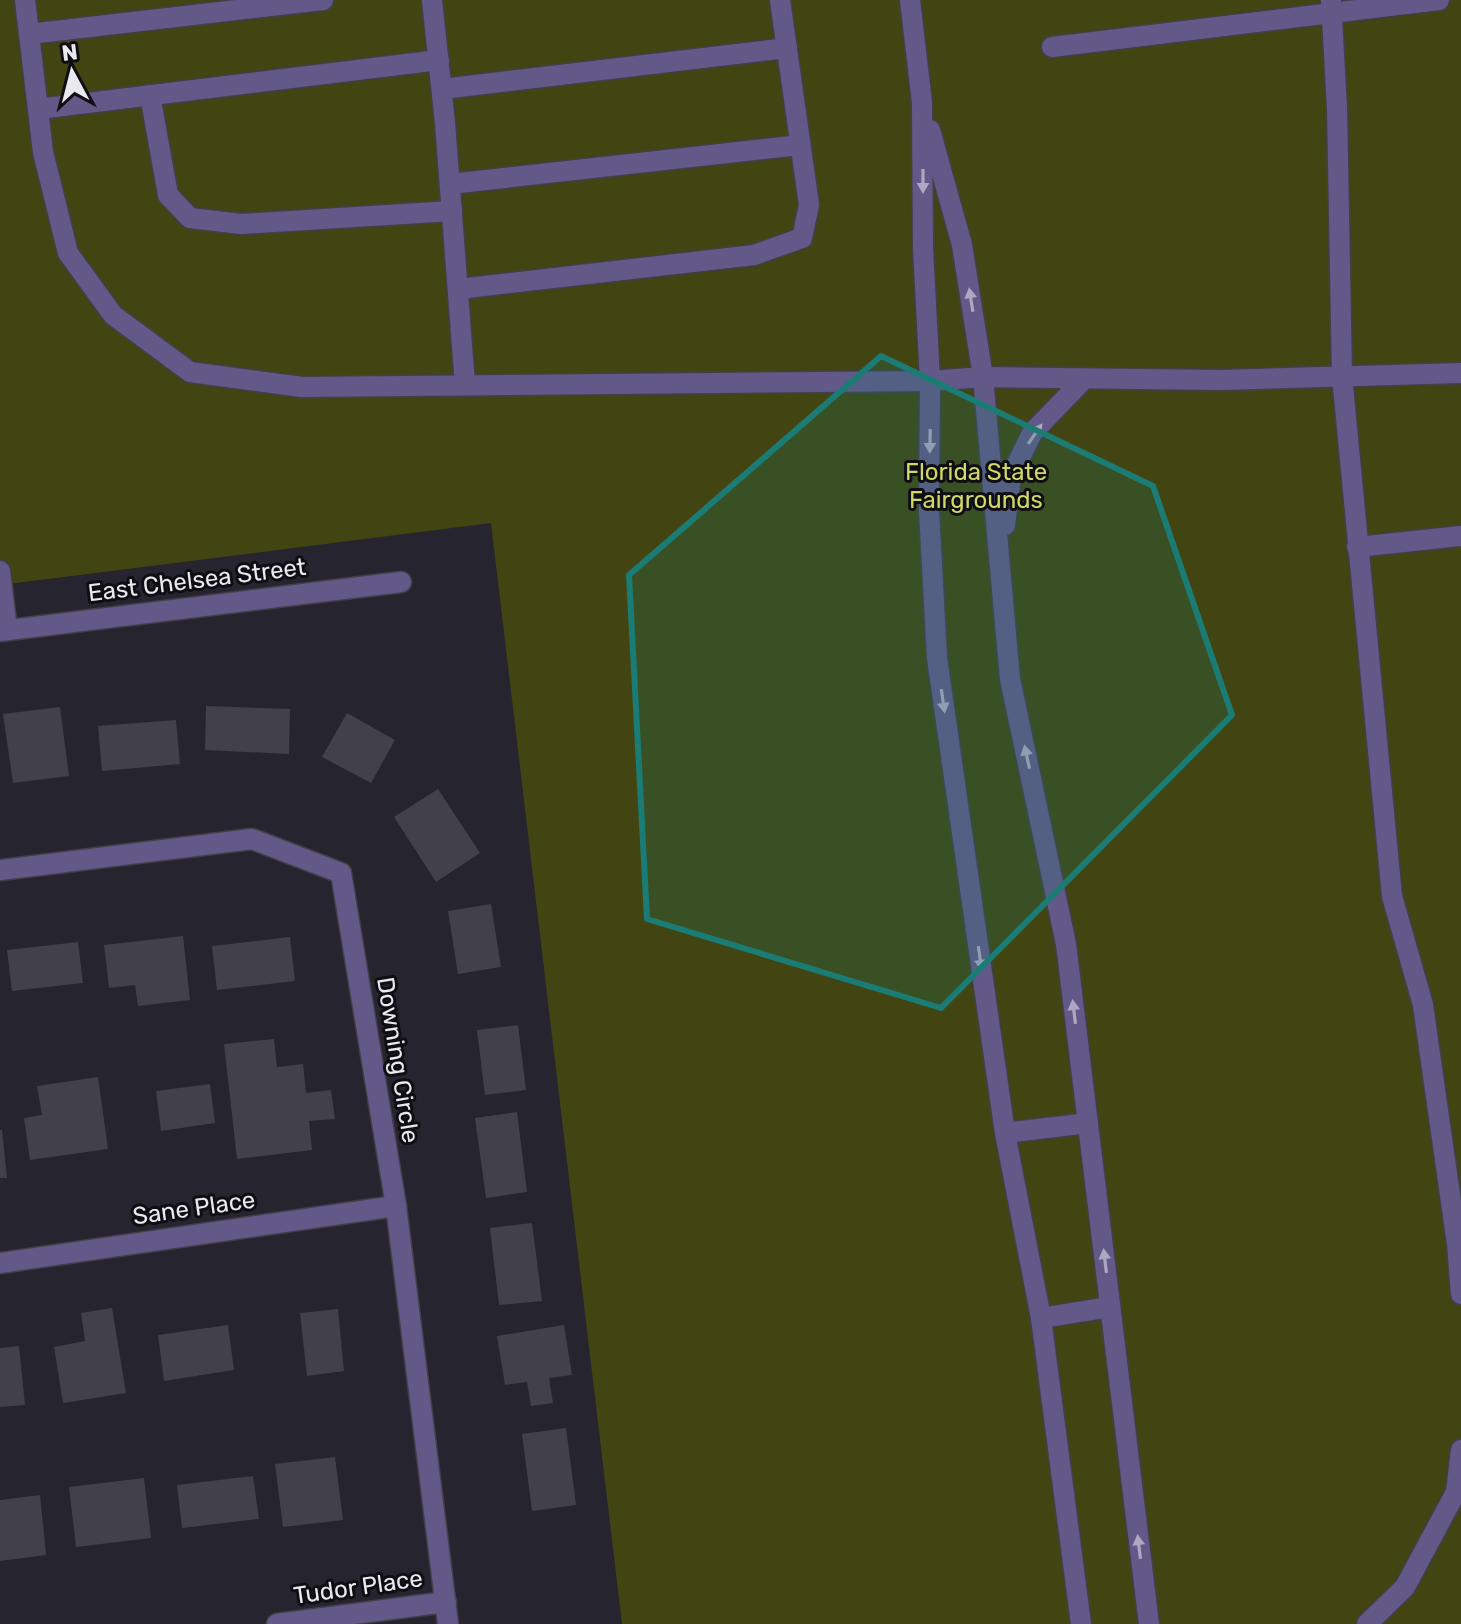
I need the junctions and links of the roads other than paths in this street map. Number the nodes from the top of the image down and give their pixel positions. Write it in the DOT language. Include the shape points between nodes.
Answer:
graph roads {
  1 [pos="25,0"];
  2 [pos="323,0"];
  3 [pos="432,0"];
  4 [pos="780,0"];
  5 [pos="910,0"];
  6 [pos="1439,0"];
  7 [pos="1332,7"];
  8 [pos="29,34"];
  9 [pos="1052,47"];
  10 [pos="787,48"];
  11 [pos="439,60"];
  12 [pos="442,89"];
  13 [pos="150,95"];
  14 [pos="922,103"];
  15 [pos="38,109"];
  16 [pos="800,145"];
  17 [pos="450,184"];
  18 [pos="452,211"];
  19 [pos="458,289"];
  20 [pos="1461,373"];
  21 [pos="1342,376"];
  22 [pos="983,377"];
  23 [pos="1084,379"];
  24 [pos="930,381"];
  25 [pos="465,385"];
  26 [pos="1461,536"];
  27 [pos="1357,547"];
  28 [pos="1000,561"];
  29 [pos="0,571"];
  30 [pos="401,582"];
  31 [pos="4,630"];
  32 [pos="0,870"];
  33 [pos="1088,1123"];
  34 [pos="1005,1133"];
  35 [pos="396,1206"];
  36 [pos="0,1263"];
  37 [pos="1461,1294"];
  38 [pos="1110,1307"];
  39 [pos="1041,1318"];
  40 [pos="1461,1450"];
  41 [pos="446,1602"];
  42 [pos="277,1624"];
  43 [pos="448,1624"];
  44 [pos="1081,1624"];
  45 [pos="1149,1624"];
  46 [pos="1367,1624"];
  1 -- 8 [label="street"];
  2 -- 8 [label="street"];
  3 -- 11 [label="street"];
  4 -- 10 [label="street"];
  5 -- 14 [label="street"];
  6 -- 7 [label="street"];
  7 -- 9 [label="street"];
  7 -- 21 [label="street"];
  8 -- 15 [label="street"];
  10 -- 12 [label="street"];
  10 -- 16 [label="street"];
  11 -- 12 [label="street"];
  11 -- 13 [label="street"];
  12 -- 17 [label="street"];
  13 -- 15 [label="street"];
  13 -- 18 [label="street" via="168,195 190,218 241,224"];
  22 -- 14 [label="street, one-way" via="962,245"];
  14 -- 24 [label="street, one-way"];
  15 -- 25 [label="street" via="68,253 113,315 190,372 302,387"];
  16 -- 17 [label="street"];
  16 -- 19 [label="street" via="809,205 802,238 754,255"];
  17 -- 18 [label="street"];
  18 -- 19 [label="street"];
  19 -- 25 [label="street"];
  20 -- 21 [label="street"];
  21 -- 23 [label="street"];
  21 -- 27 [label="street"];
  22 -- 23 [label="street"];
  22 -- 24 [label="street"];
  22 -- 28 [label="street"];
  28 -- 23 [label="street, one-way" via="1011,476 1032,433"];
  24 -- 25 [label="street"];
  24 -- 34 [label="street, one-way" via="929,511 937,658"];
  26 -- 27 [label="street"];
  27 -- 37 [label="street" via="1392,896 1423,1005"];
  33 -- 28 [label="street, one-way" via="1066,944 1010,679"];
  29 -- 31 [label="street"];
  30 -- 31 [label="street, East Chelsea Street"];
  32 -- 35 [label="street, Downing Circle" via="252,839 341,873"];
  33 -- 34 [label="street"];
  38 -- 33 [label="street, one-way"];
  34 -- 39 [label="street"];
  35 -- 36 [label="street, Sane Place"];
  35 -- 41 [label="street, Downing Circle"];
  38 -- 39 [label="street"];
  45 -- 38 [label="street, one-way"];
  39 -- 44 [label="street"];
  40 -- 46 [label="street" via="1456,1492 1405,1587"];
  41 -- 42 [label="street, Tudor Place"];
  41 -- 43 [label="street, Downing Circle"];
}
